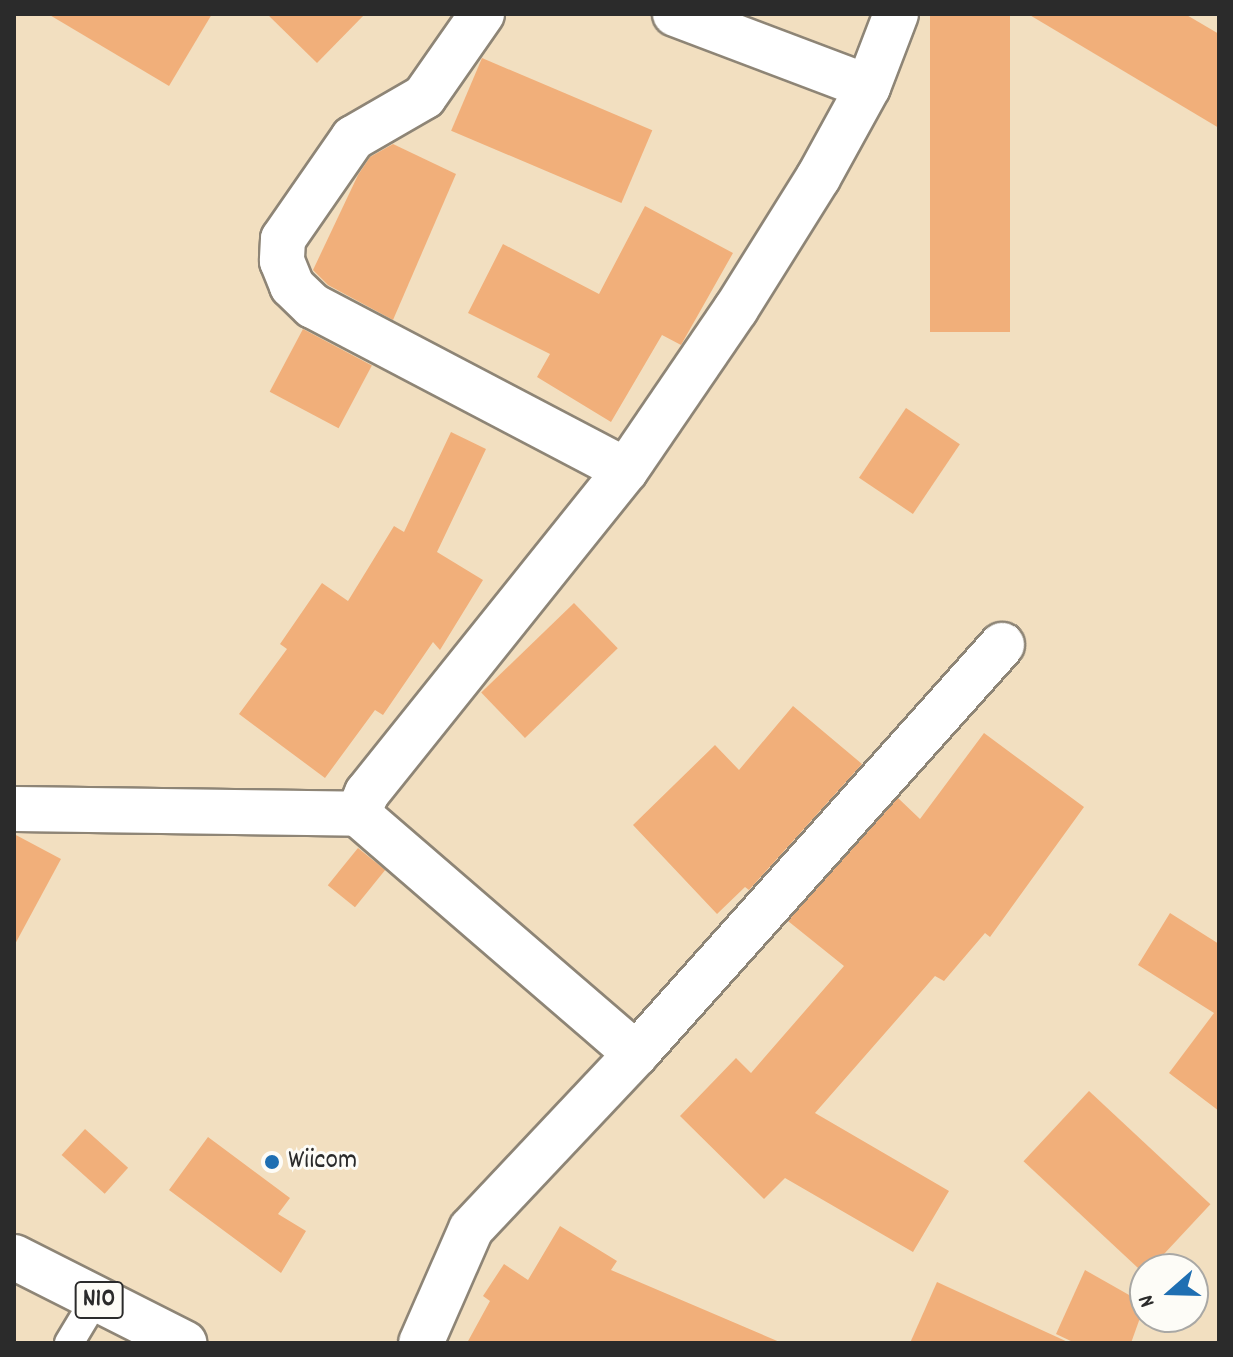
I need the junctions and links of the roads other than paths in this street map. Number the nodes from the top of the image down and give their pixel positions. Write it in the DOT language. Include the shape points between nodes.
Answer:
graph roads {
  1 [pos="482,14"];
  2 [pos="675,14"];
  3 [pos="896,14"];
  4 [pos="868,87"];
  5 [pos="626,470"];
  6 [pos="1002,645"];
  7 [pos="14,809"];
  8 [pos="358,814"];
  9 [pos="636,1054"];
  10 [pos="14,1257"];
  11 [pos="96,1298"];
  12 [pos="69,1343"];
  13 [pos="184,1343"];
  14 [pos="421,1343"];
  1 -- 5 [label="main road" via="424,97 353,138 283,239 282,261 292,286 313,306"];
  2 -- 4 [label="main road"];
  3 -- 4 [label="main road"];
  4 -- 5 [label="main road" via="786,230"];
  5 -- 8 [label="main road" via="375,783"];
  6 -- 9 [label="main road"];
  7 -- 8 [label="main road"];
  8 -- 9 [label="main road"];
  9 -- 14 [label="main road" via="471,1229"];
  10 -- 11 [label="main road, N10"];
  11 -- 12 [label="lane"];
  11 -- 13 [label="main road, N10"];
}
